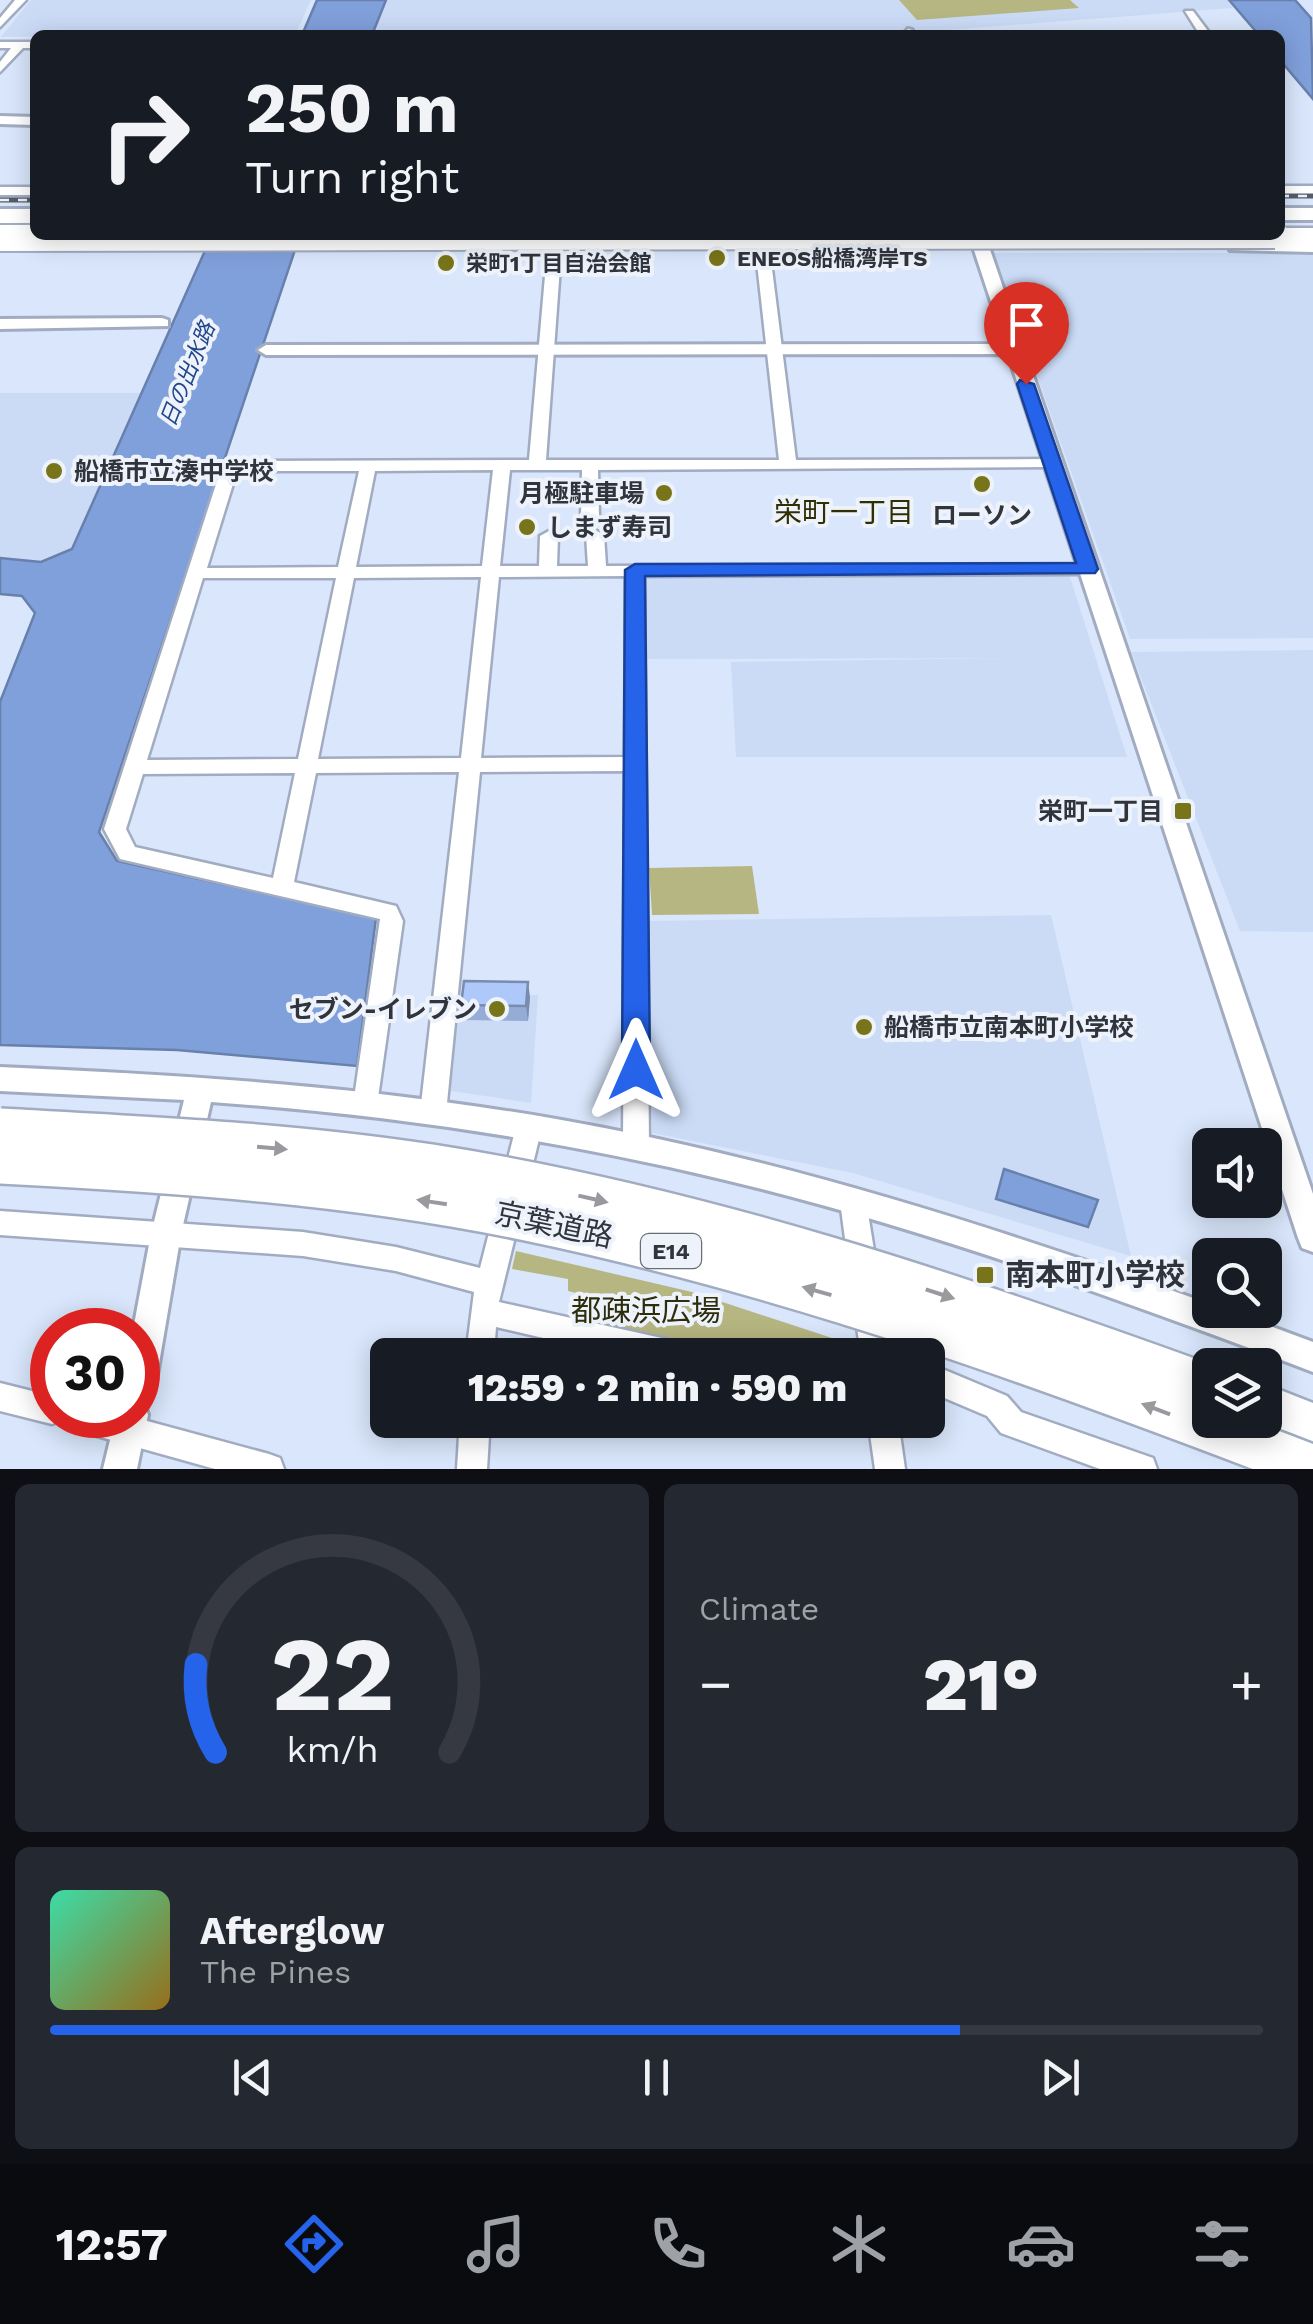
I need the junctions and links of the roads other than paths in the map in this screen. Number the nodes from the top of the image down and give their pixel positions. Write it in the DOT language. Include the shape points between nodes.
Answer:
graph roads {
  1 [pos="21,0"];
  2 [pos="1188,14"];
  3 [pos="0,24"];
  4 [pos="1202,30"];
  5 [pos="0,45"];
  6 [pos="20,45"];
  7 [pos="30,46"];
  8 [pos="0,69"];
  9 [pos="0,120"];
  10 [pos="30,120"];
  11 [pos="1285,190"];
  12 [pos="1313,190"];
  13 [pos="0,191"];
  14 [pos="30,191"];
  15 [pos="30,198"];
  16 [pos="1285,214"];
  17 [pos="1313,214"];
  18 [pos="17,219"];
  19 [pos="1285,223"];
  20 [pos="1313,223"];
  21 [pos="1285,235"];
  22 [pos="1313,235"];
  23 [pos="0,238"];
  24 [pos="30,238"];
  25 [pos="914,240"];
  26 [pos="976,240"];
  27 [pos="1026,240"];
  28 [pos="1170,240"];
  29 [pos="762,245"];
  30 [pos="1313,245"];
  31 [pos="0,246"];
  32 [pos="1208,246"];
  33 [pos="554,253"];
  34 [pos="0,324"];
  35 [pos="162,324"];
  36 [pos="266,350"];
  37 [pos="544,350"];
  38 [pos="775,350"];
  39 [pos="1014,350"];
  40 [pos="1053,464"];
  41 [pos="590,465"];
  42 [pos="788,465"];
  43 [pos="368,466"];
  44 [pos="502,466"];
  45 [pos="537,466"];
  46 [pos="550,536"];
  47 [pos="1088,569"];
  48 [pos="597,570"];
  49 [pos="635,570"];
  50 [pos="492,571"];
  51 [pos="548,571"];
  52 [pos="346,572"];
  53 [pos="196,573"];
  54 [pos="637,764"];
  55 [pos="473,765"];
  56 [pos="306,766"];
  57 [pos="134,767"];
  58 [pos="282,888"];
  59 [pos="0,1078"];
  60 [pos="200,1089"];
  61 [pos="365,1105"];
  62 [pos="433,1113"];
  63 [pos="530,1127"];
  64 [pos="0,1131"];
  65 [pos="636,1146"];
  66 [pos="0,1161"];
  67 [pos="854,1201"];
  68 [pos="0,1223"];
  69 [pos="166,1234"];
  70 [pos="1313,1238"];
  71 [pos="487,1297"];
  72 [pos="153,1308"];
  73 [pos="482,1338"];
  74 [pos="620,1338"];
  75 [pos="873,1338"];
  76 [pos="1313,1357"];
  77 [pos="1192,1381"];
  78 [pos="945,1384"];
  79 [pos="0,1397"];
  80 [pos="30,1404"];
  81 [pos="1282,1416"];
  82 [pos="1313,1428"];
  83 [pos="160,1432"];
  84 [pos="127,1438"];
  85 [pos="474,1438"];
  86 [pos="886,1438"];
  87 [pos="1313,1468"];
  88 [pos="120,1469"];
  89 [pos="269,1469"];
  90 [pos="472,1469"];
  91 [pos="890,1469"];
  92 [pos="1142,1469"];
  1 -- 3 [label="street"];
  2 -- 4 [label="street"];
  5 -- 6 [label="street"];
  6 -- 7 [label="street"];
  6 -- 8 [label="street"];
  9 -- 10 [label="street"];
  11 -- 12 [label="street"];
  13 -- 14 [label="street"];
  15 -- 18 [label="street"];
  16 -- 17 [label="highway"];
  19 -- 20 [label="highway"];
  21 -- 22 [label="highway"];
  23 -- 24 [label="highway, bridge"];
  25 -- 29 [label="highway"];
  26 -- 39 [label="street"];
  27 -- 32 [label="highway"];
  28 -- 32 [label="highway"];
  29 -- 31 [label="highway"];
  29 -- 38 [label="street"];
  30 -- 32 [label="highway"];
  33 -- 37 [label="street"];
  34 -- 35 [label="street"];
  36 -- 37 [label="street"];
  37 -- 38 [label="street"];
  37 -- 45 [label="street"];
  38 -- 39 [label="street"];
  38 -- 42 [label="street"];
  39 -- 40 [label="street"];
  40 -- 42 [label="street"];
  40 -- 47 [label="street"];
  41 -- 42 [label="street"];
  41 -- 45 [label="street"];
  41 -- 48 [label="street"];
  43 -- 44 [label="street"];
  43 -- 52 [label="street"];
  43 -- 53 [label="street" via="230,466"];
  44 -- 45 [label="street"];
  44 -- 50 [label="street"];
  46 -- 51 [label="street"];
  47 -- 49 [label="street"];
  47 -- 70 [label="street"];
  48 -- 49 [label="street"];
  48 -- 51 [label="street"];
  49 -- 54 [label="street"];
  50 -- 51 [label="street"];
  50 -- 52 [label="street"];
  50 -- 55 [label="street"];
  52 -- 53 [label="street"];
  52 -- 56 [label="street"];
  53 -- 57 [label="street"];
  54 -- 55 [label="street"];
  54 -- 65 [label="street"];
  55 -- 56 [label="street"];
  55 -- 62 [label="street"];
  56 -- 57 [label="street"];
  56 -- 58 [label="street"];
  57 -- 58 [label="street" via="114,829 128,853"];
  58 -- 61 [label="street" via="376,906 392,921"];
  59 -- 60 [label="street"];
  60 -- 61 [label="street"];
  60 -- 69 [label="street"];
  61 -- 62 [label="street"];
  62 -- 63 [label="street"];
  63 -- 65 [label="street"];
  63 -- 71 [label="street"];
  64 -- 77 [label="highway, 京葉道路 / E14, one-way, bridge" via="308,1151 556,1190 850,1265"];
  65 -- 67 [label="street"];
  87 -- 66 [label="highway, 京葉道路 / E14, one-way, bridge" via="842,1298 690,1255 524,1218 279,1180"];
  67 -- 75 [label="street"];
  67 -- 76 [label="street" via="1117,1283"];
  68 -- 69 [label="street"];
  69 -- 71 [label="street" via="396,1259"];
  69 -- 72 [label="street"];
  71 -- 73 [label="street"];
  71 -- 74 [label="street"];
  78 -- 92 [label="street" via="997,1406 1011,1423"];
  79 -- 80 [label="street"];
  81 -- 82 [label="highway"];
  83 -- 89 [label="street"];
  84 -- 88 [label="street"];
  85 -- 90 [label="street"];
  86 -- 91 [label="street"];
}
